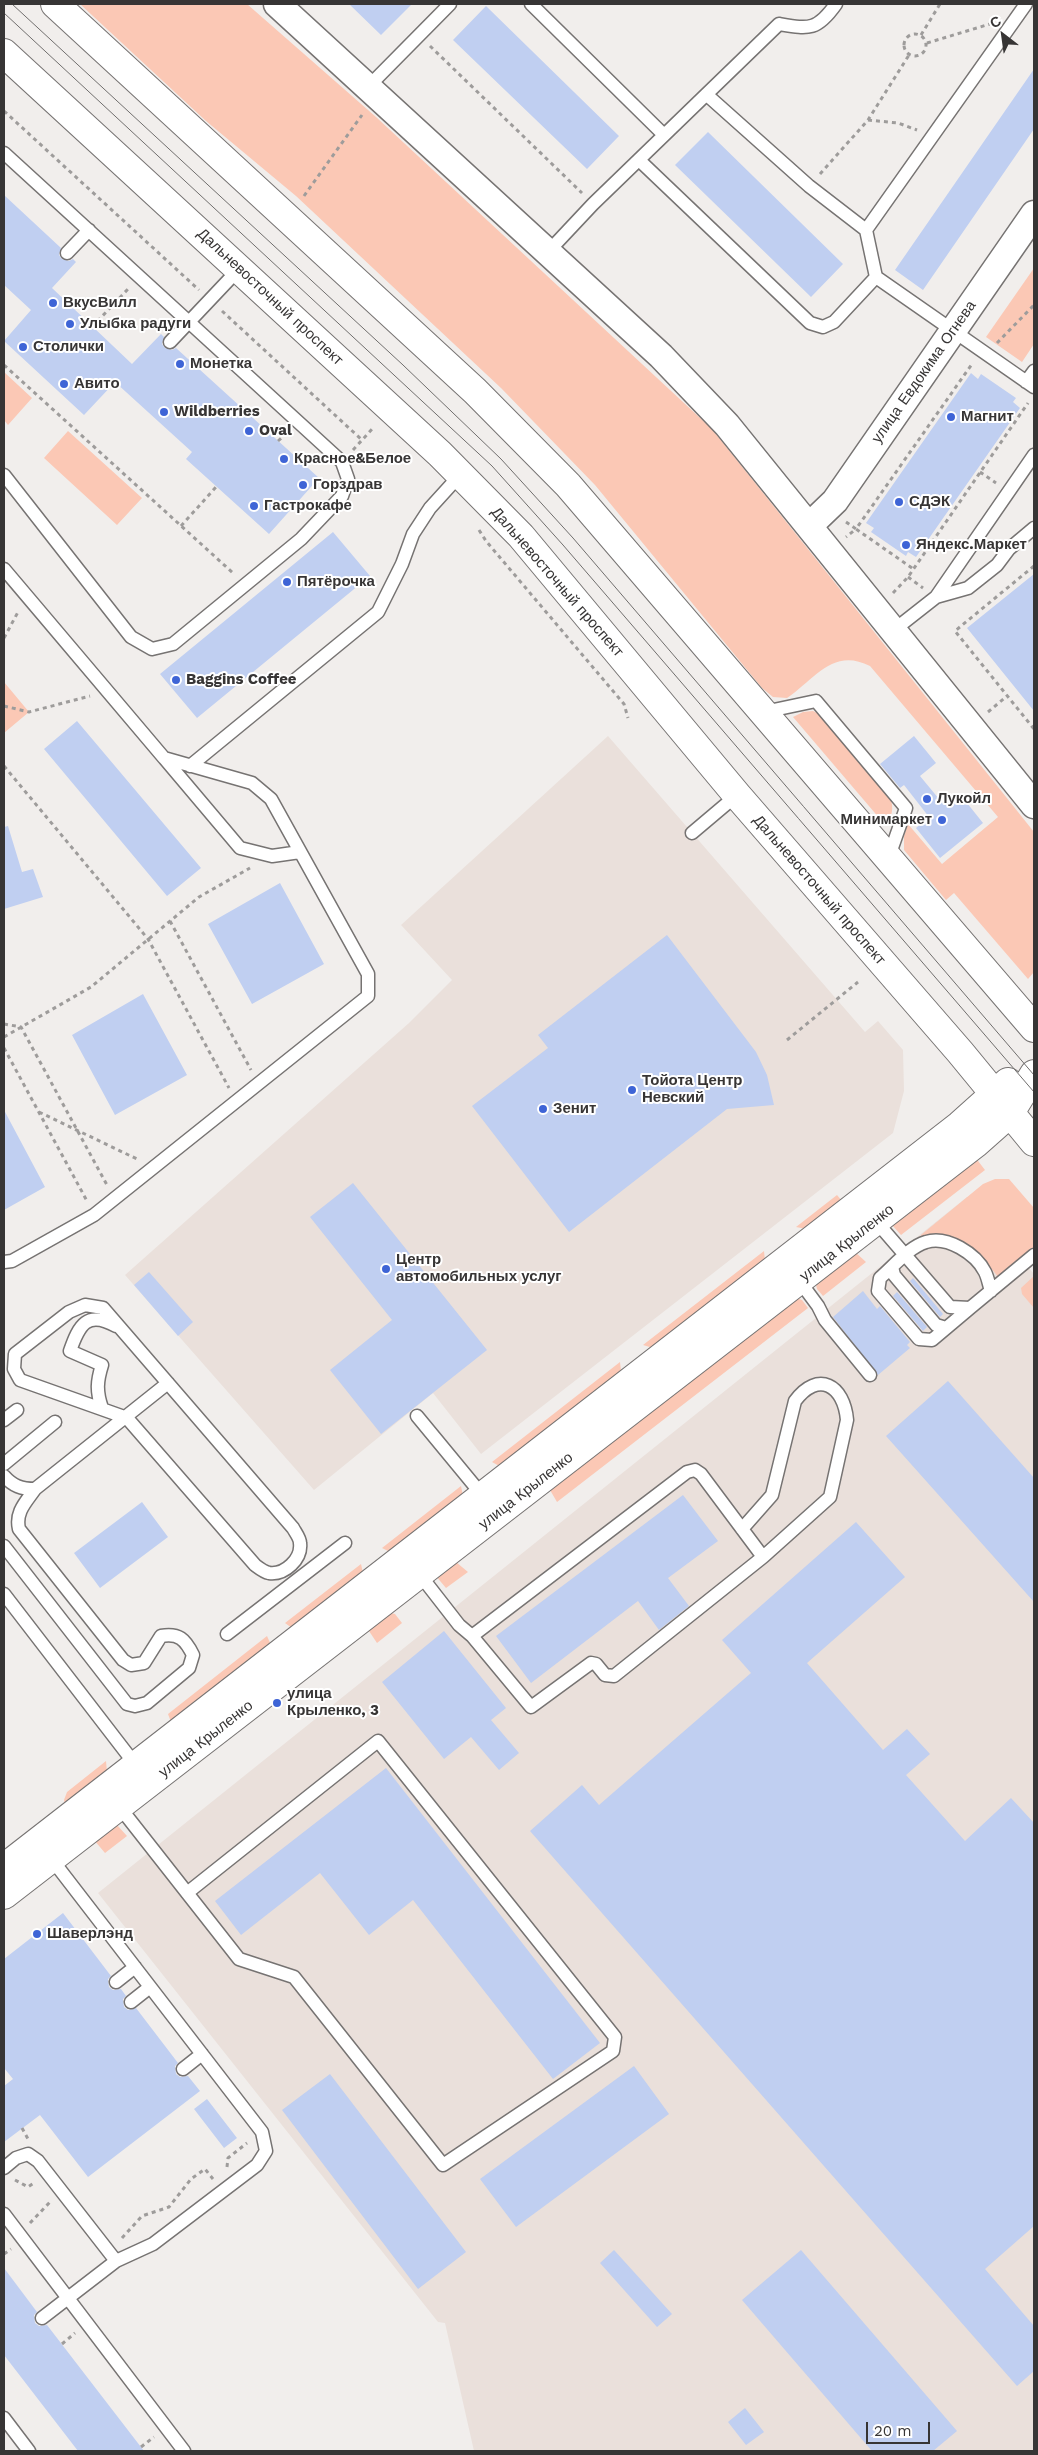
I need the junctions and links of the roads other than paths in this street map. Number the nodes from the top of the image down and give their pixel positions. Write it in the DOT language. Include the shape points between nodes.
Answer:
graph roads {
  1 [pos="55,4"];
  2 [pos="277,4"];
  3 [pos="449,4"];
  4 [pos="531,4"];
  5 [pos="836,4"];
  6 [pos="1026,4"];
  7 [pos="4,53"];
  8 [pos="368,88"];
  9 [pos="706,95"];
  10 [pos="664,136"];
  11 [pos="4,152"];
  12 [pos="639,160"];
  13 [pos="1034,214"];
  14 [pos="89,230"];
  15 [pos="866,230"];
  16 [pos="67,253"];
  17 [pos="547,253"];
  18 [pos="239,269"];
  19 [pos="876,277"];
  20 [pos="189,322"];
  21 [pos="953,331"];
  22 [pos="170,342"];
  23 [pos="1034,371"];
  24 [pos="1030,385"];
  25 [pos="1034,455"];
  26 [pos="4,474"];
  27 [pos="460,475"];
  28 [pos="808,526"];
  29 [pos="1034,528"];
  30 [pos="4,569"];
  31 [pos="936,597"];
  32 [pos="894,630"];
  33 [pos="764,712"];
  34 [pos="164,758"];
  35 [pos="190,766"];
  36 [pos="737,795"];
  37 [pos="1034,804"];
  38 [pos="692,833"];
  39 [pos="300,852"];
  40 [pos="888,859"];
  41 [pos="1034,1028"];
  42 [pos="1034,1060"];
  43 [pos="1034,1074"];
  44 [pos="1002,1103"];
  45 [pos="1034,1142"];
  46 [pos="868,1212"];
  47 [pos="1034,1255"];
  48 [pos="905,1256"];
  49 [pos="4,1262"];
  50 [pos="892,1268"];
  51 [pos="791,1271"];
  52 [pos="991,1291"];
  53 [pos="970,1308"];
  54 [pos="946,1328"];
  55 [pos="124,1330"];
  56 [pos="870,1375"];
  57 [pos="168,1383"];
  58 [pos="102,1408"];
  59 [pos="17,1410"];
  60 [pos="417,1416"];
  61 [pos="127,1418"];
  62 [pos="4,1420"];
  63 [pos="55,1422"];
  64 [pos="4,1464"];
  65 [pos="4,1476"];
  66 [pos="35,1489"];
  67 [pos="483,1496"];
  68 [pos="742,1529"];
  69 [pos="345,1543"];
  70 [pos="4,1546"];
  71 [pos="763,1557"];
  72 [pos="412,1565"];
  73 [pos="4,1594"];
  74 [pos="226,1634"];
  75 [pos="472,1636"];
  76 [pos="143,1774"];
  77 [pos="112,1797"];
  78 [pos="44,1850"];
  79 [pos="4,1868"];
  80 [pos="187,1893"];
  81 [pos="4,1895"];
  82 [pos="135,1967"];
  83 [pos="116,1982"];
  84 [pos="150,1987"];
  85 [pos="131,2002"];
  86 [pos="202,2054"];
  87 [pos="183,2069"];
  88 [pos="4,2168"];
  89 [pos="4,2214"];
  90 [pos="113,2257"];
  91 [pos="67,2299"];
  92 [pos="42,2318"];
  93 [pos="4,2418"];
  94 [pos="29,2451"];
  95 [pos="184,2451"];
  1 -- 33 [label="main road" via="481,398 568,485"];
  2 -- 8 [label="street"];
  3 -- 8 [label="lane"];
  4 -- 10 [label="lane"];
  5 -- 9 [label="lane" via="816,26 805,28 779,24"];
  6 -- 15 [label="lane"];
  7 -- 18 [label="main road, Дальневосточный проспект"];
  8 -- 17 [label="street"];
  9 -- 10 [label="lane"];
  9 -- 15 [label="lane" via="809,186"];
  10 -- 12 [label="lane"];
  11 -- 14 [label="lane"];
  12 -- 17 [label="lane"];
  12 -- 19 [label="lane" via="810,323 823,327 834,322"];
  13 -- 21 [label="street, улица Евдокима Огнева"];
  14 -- 16 [label="lane"];
  14 -- 20 [label="lane"];
  15 -- 19 [label="lane"];
  17 -- 28 [label="street" via="661,356 727,425"];
  18 -- 20 [label="lane"];
  18 -- 27 [label="main road, Дальневосточный проспект"];
  19 -- 21 [label="lane"];
  20 -- 22 [label="lane"];
  20 -- 26 [label="lane" via="342,462 348,479 342,496 301,539 246,585 173,644 152,649 131,637"];
  21 -- 24 [label="lane"];
  21 -- 28 [label="street, улица Евдокима Огнева" via="835,501"];
  23 -- 24 [label="lane"];
  25 -- 31 [label="lane"];
  27 -- 35 [label="lane" via="412,534 402,564 378,612"];
  27 -- 36 [label="main road, Дальневосточный проспект" via="521,536"];
  28 -- 32 [label="street"];
  29 -- 31 [label="lane" via="968,588"];
  30 -- 34 [label="lane"];
  31 -- 32 [label="lane"];
  32 -- 37 [label="street"];
  33 -- 40 [label="main road"];
  33 -- 40 [label="lane" via="816,701 823,708 906,808"];
  34 -- 35 [label="lane"];
  34 -- 39 [label="lane" via="240,848 272,856"];
  35 -- 39 [label="lane" via="252,783 271,799"];
  36 -- 38 [label="lane"];
  36 -- 44 [label="main road, Дальневосточный проспект"];
  39 -- 49 [label="lane" via="368,974 368,996 94,1215 12,1261"];
  40 -- 41 [label="main road"];
  42 -- 44 [label="main road, улица Крыленко"];
  43 -- 44 [label="main road, улица Крыленко"];
  44 -- 45 [label="main road, Дальневосточный проспект"];
  44 -- 46 [label="main road, улица Крыленко" via="975,1144"];
  46 -- 48 [label="lane"];
  46 -- 51 [label="main road, улица Крыленко"];
  47 -- 52 [label="lane"];
  48 -- 50 [label="lane"];
  48 -- 52 [label="lane" via="927,1241 952,1245 973,1257 985,1271"];
  48 -- 53 [label="lane" via="950,1307"];
  50 -- 54 [label="lane" via="894,1275 936,1325"];
  50 -- 54 [label="lane" via="880,1278 878,1291 919,1339 932,1340"];
  51 -- 56 [label="lane" via="818,1306 824,1320"];
  51 -- 67 [label="main road, улица Крыленко"];
  51 -- 72 [label="main road, улица Крыленко"];
  52 -- 53 [label="lane"];
  53 -- 54 [label="lane"];
  55 -- 57 [label="lane"];
  55 -- 58 [label="lane" via="102,1318 87,1320 77,1330 70,1351 102,1365 97,1394"];
  55 -- 58 [label="lane" via="103,1308 85,1306 69,1312 15,1354 14,1369 20,1380"];
  57 -- 61 [label="lane"];
  57 -- 61 [label="lane" via="293,1528 300,1542 298,1554 291,1565 280,1572 268,1573 255,1565"];
  58 -- 61 [label="lane"];
  59 -- 62 [label="lane"];
  60 -- 67 [label="lane"];
  61 -- 66 [label="lane"];
  63 -- 64 [label="lane"];
  65 -- 66 [label="lane" via="11,1484"];
  66 -- 70 [label="lane" via="20,1510 19,1529 123,1660 132,1665 144,1663 161,1636 172,1634 186,1643 193,1655 189,1668 147,1703 127,1704"];
  67 -- 72 [label="main road, улица Крыленко"];
  68 -- 71 [label="lane"];
  68 -- 71 [label="lane" via="772,1495 795,1401 803,1390 815,1383 836,1391 842,1399 847,1420 830,1497"];
  68 -- 75 [label="lane" via="701,1474 695,1470 687,1472"];
  69 -- 74 [label="lane"];
  71 -- 75 [label="lane" via="614,1676 605,1675 596,1664 590,1663 531,1707"];
  72 -- 75 [label="lane"];
  72 -- 76 [label="main road, улица Крыленко"];
  73 -- 76 [label="lane"];
  76 -- 77 [label="main road, улица Крыленко"];
  77 -- 78 [label="main road, улица Крыленко"];
  77 -- 80 [label="lane"];
  78 -- 79 [label="main road, улица Крыленко"];
  78 -- 81 [label="main road, улица Крыленко"];
  78 -- 82 [label="lane"];
  80 -- 80 [label="lane" via="378,1741 615,2036 613,2051 444,2165 294,1977 239,1959"];
  82 -- 83 [label="lane"];
  82 -- 84 [label="lane"];
  84 -- 85 [label="lane"];
  84 -- 86 [label="lane"];
  86 -- 87 [label="lane"];
  86 -- 90 [label="lane" via="262,2132 266,2151 257,2166 153,2244"];
  88 -- 90 [label="lane" via="16,2158 28,2154 38,2161"];
  89 -- 91 [label="lane"];
  90 -- 91 [label="lane"];
  91 -- 92 [label="lane"];
  91 -- 95 [label="lane"];
  93 -- 94 [label="lane"];
}
